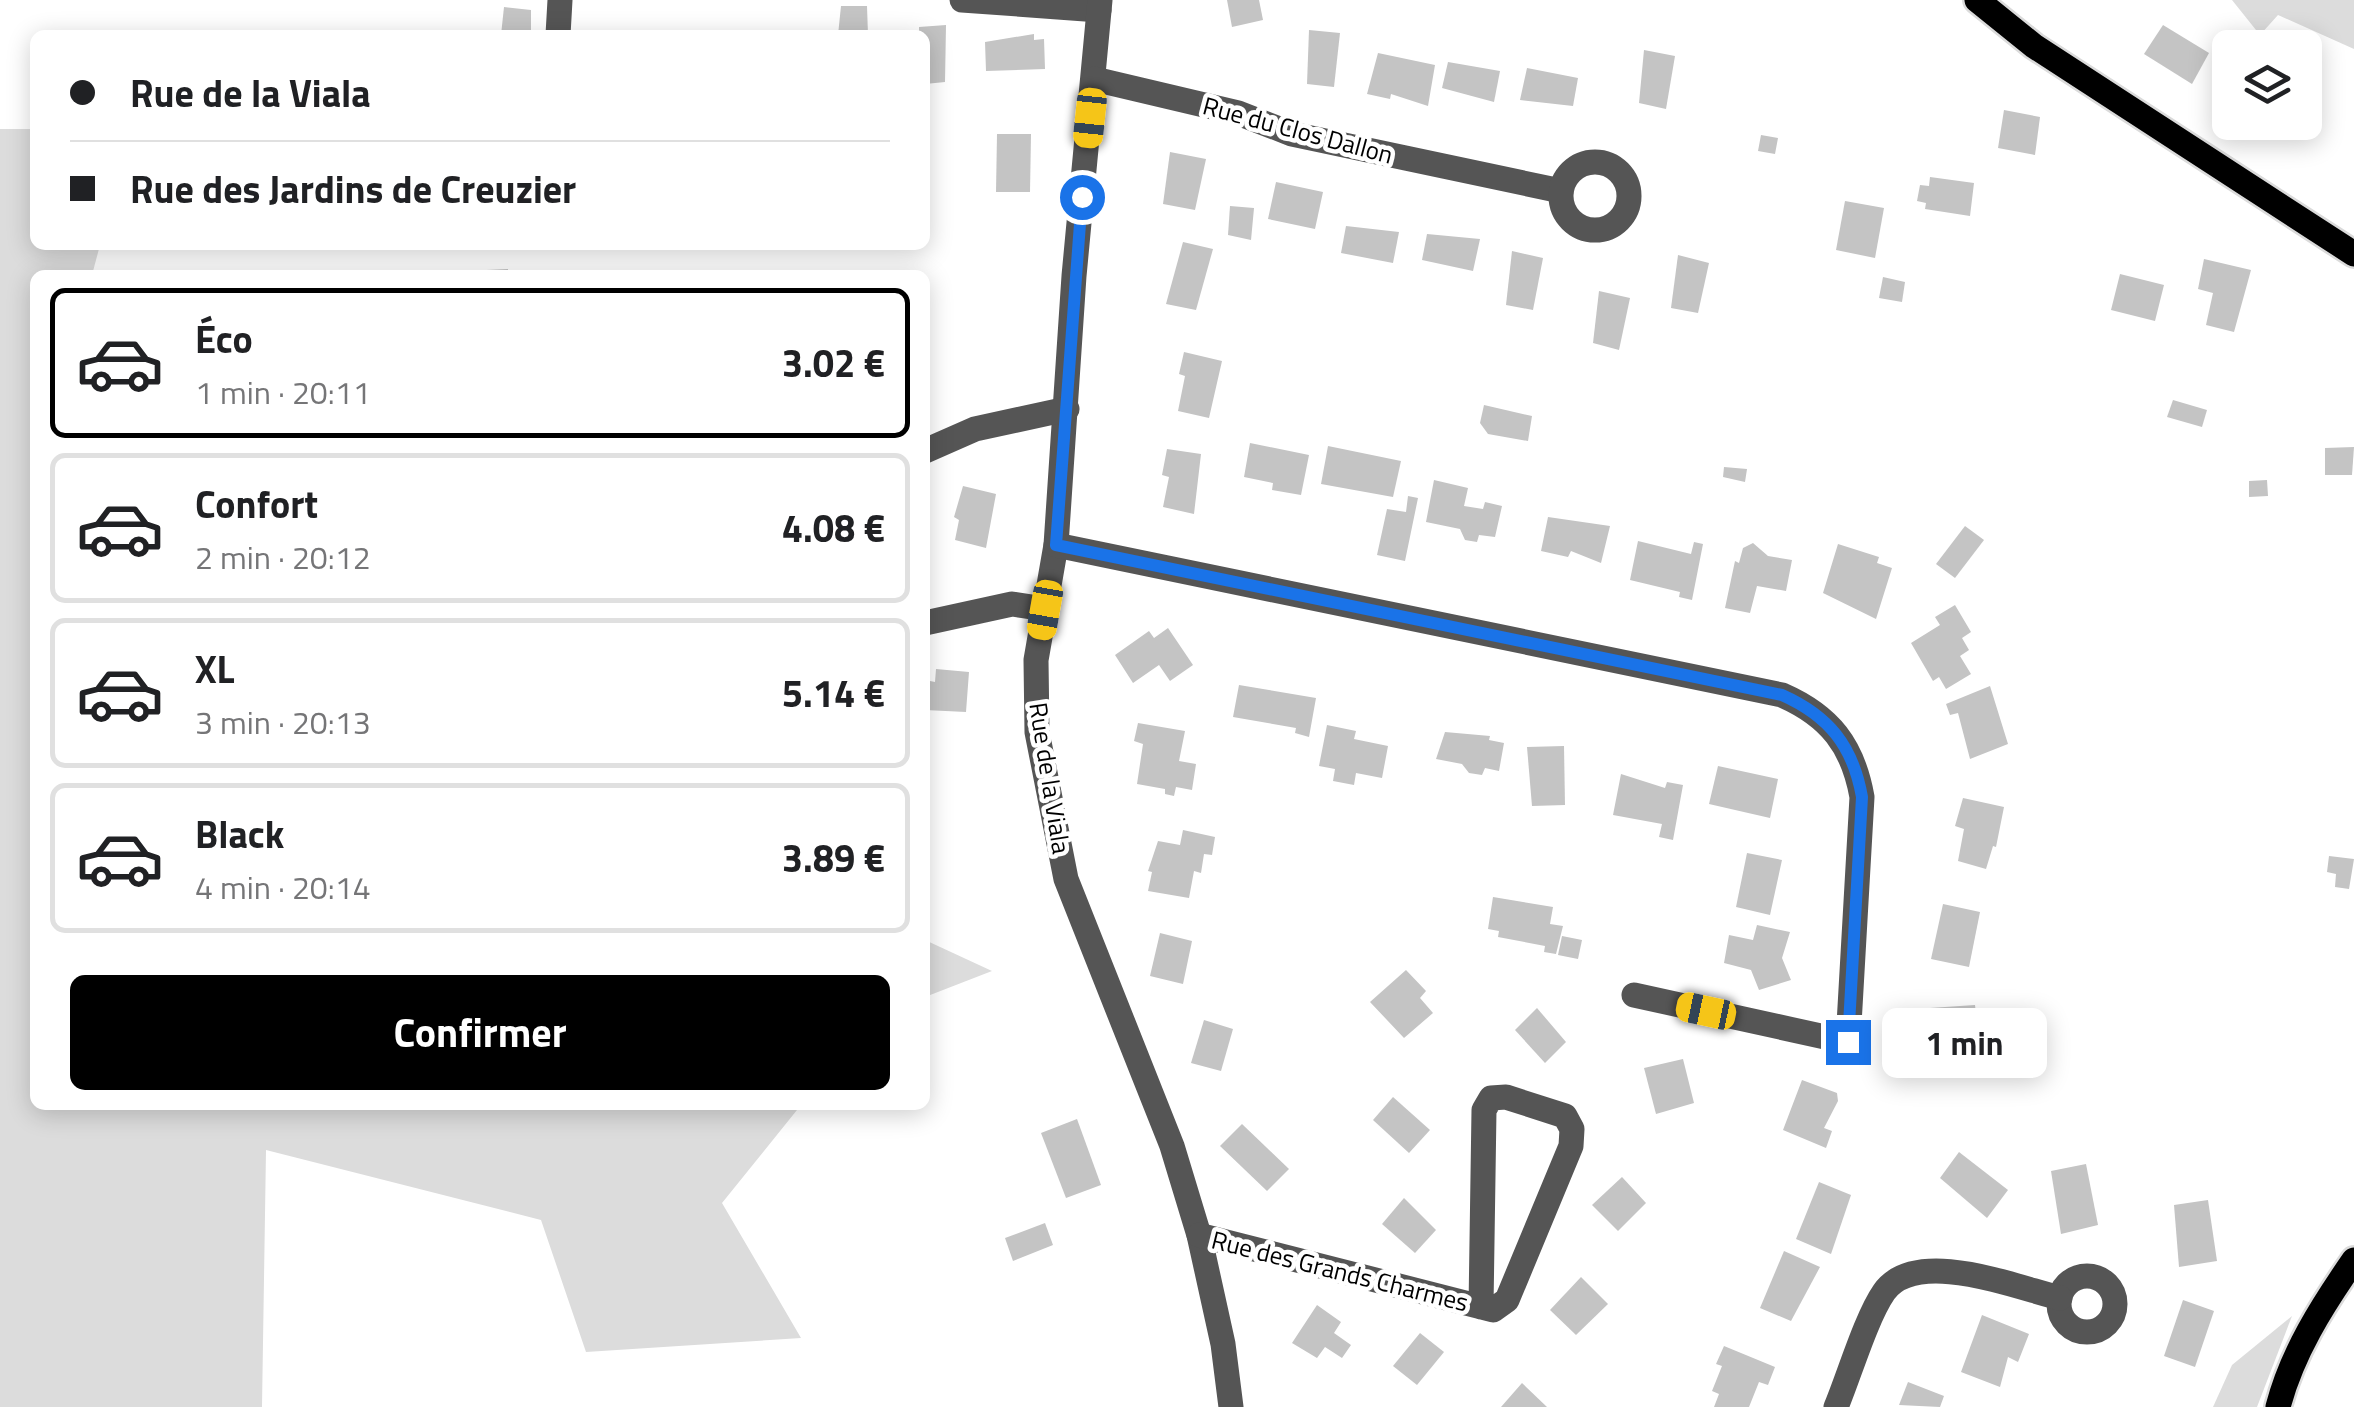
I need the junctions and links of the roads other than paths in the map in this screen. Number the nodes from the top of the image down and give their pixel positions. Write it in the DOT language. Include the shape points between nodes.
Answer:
graph roads {
  1 [pos="560,0"];
  2 [pos="962,0"];
  3 [pos="1977,0"];
  4 [pos="1099,5"];
  5 [pos="558,30"];
  6 [pos="1094,78"];
  7 [pos="1561,191"];
  8 [pos="2354,254"];
  9 [pos="1067,409"];
  10 [pos="930,449"];
  11 [pos="1056,545"];
  12 [pos="1045,610"];
  13 [pos="930,622"];
  14 [pos="1634,995"];
  15 [pos="1199,1234"];
  16 [pos="2354,1260"];
  17 [pos="2060,1298"];
  18 [pos="1481,1307"];
  19 [pos="1231,1407"];
  20 [pos="1836,1407"];
  21 [pos="2278,1407"];
  1 -- 5 [label="street"];
  2 -- 4 [label="street"];
  3 -- 8 [label="main road" via="2034,46"];
  4 -- 6 [label="street, Rue de la Viala"];
  6 -- 7 [label="street, Rue du Clos Dallon" via="1238,112 1292,134"];
  6 -- 9 [label="street, Rue de la Viala"];
  9 -- 10 [label="street" via="975,430"];
  9 -- 11 [label="street, Rue de la Viala"];
  11 -- 12 [label="street, Rue de la Viala"];
  11 -- 14 [label="street" via="1782,695 1813,709 1856,763 1862,797 1848,1042"];
  12 -- 13 [label="street" via="1012,604"];
  12 -- 15 [label="street, Rue de la Viala" via="1036,660 1038,732 1066,879 1172,1146"];
  15 -- 18 [label="street, Rue des Grands Charmes"];
  15 -- 19 [label="street, Rue de la Viala"];
  16 -- 21 [label="main road" via="2286,1374"];
  17 -- 20 [label="street" via="1944,1270 1912,1271 1884,1291"];
  18 -- 18 [label="street, Rue des Grands Charmes" via="1493,1310 1507,1300 1571,1146 1565,1116 1506,1098 1491,1098 1484,1110"];
}
